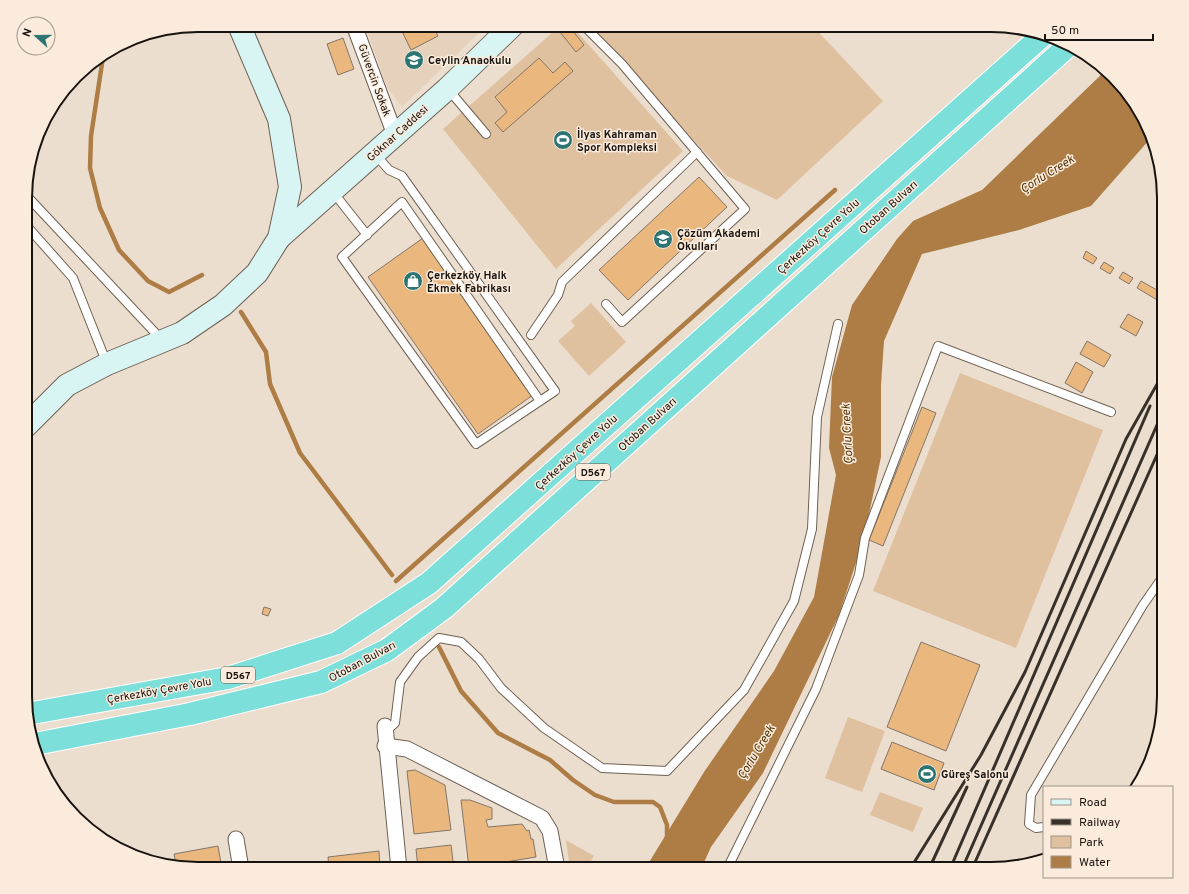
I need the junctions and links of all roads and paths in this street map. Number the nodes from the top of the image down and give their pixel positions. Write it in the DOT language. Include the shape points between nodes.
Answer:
graph roads {
  1 [pos="242,32"];
  2 [pos="357,32"];
  3 [pos="506,32"];
  4 [pos="590,32"];
  5 [pos="1038,39"];
  6 [pos="1064,49"];
  7 [pos="447,89"];
  8 [pos="486,134"];
  9 [pos="395,135"];
  10 [pos="697,152"];
  11 [pos="374,153"];
  12 [pos="332,191"];
  13 [pos="32,201"];
  14 [pos="32,232"];
  15 [pos="366,235"];
  16 [pos="279,238"];
  17 [pos="606,304"];
  18 [pos="838,324"];
  19 [pos="531,335"];
  20 [pos="162,341"];
  21 [pos="107,364"];
  22 [pos="540,401"];
  23 [pos="1111,412"];
  24 [pos="32,420"];
  25 [pos="1157,585"];
  26 [pos="33,713"];
  27 [pos="385,735"];
  28 [pos="39,743"];
  29 [pos="1043,827"];
  30 [pos="236,839"];
  31 [pos="240,862"];
  32 [pos="398,862"];
  33 [pos="556,862"];
  34 [pos="730,862"];
  1 -- 16 [label="main road" via="279,119 290,187"];
  2 -- 9 [label="street, Güvercin Sokak"];
  3 -- 7 [label="main road, Göknar Caddesi"];
  4 -- 10 [label="lane" via="622,64"];
  5 -- 26 [label="highway, Çerkezköy Çevre Yolu / D567" via="429,584 337,643 228,678"];
  6 -- 28 [label="highway, Otoban Bulvarı / D567" via="444,608 387,650 321,682 190,714"];
  7 -- 8 [label="lane"];
  7 -- 9 [label="main road, Göknar Caddesi"];
  9 -- 11 [label="main road, Göknar Caddesi"];
  10 -- 17 [label="lane" via="745,209 622,322"];
  10 -- 19 [label="lane" via="562,282 558,295"];
  11 -- 12 [label="main road, Göknar Caddesi"];
  11 -- 22 [label="lane" via="389,170 402,176 555,391"];
  12 -- 15 [label="lane"];
  12 -- 16 [label="main road, Göknar Caddesi"];
  13 -- 20 [label="lane"];
  14 -- 21 [label="lane" via="73,278"];
  15 -- 22 [label="lane" via="402,202"];
  15 -- 22 [label="lane" via="342,257 476,444"];
  16 -- 20 [label="main road" via="257,273 237,292 182,333"];
  18 -- 27 [label="lane" via="817,417 812,529 794,601 744,690 667,771 602,768 544,728 501,688 479,659 461,642 439,638 418,657 400,682 394,723"];
  20 -- 21 [label="main road"];
  21 -- 24 [label="main road" via="67,385"];
  23 -- 34 [label="lane" via="938,346 865,538 859,575 816,689"];
  25 -- 29 [label="lane" via="1142,605 1031,795 1029,824 1036,828"];
  27 -- 32 [label="street"];
  27 -- 33 [label="street" via="407,749 542,818 550,831"];
  30 -- 31 [label="street"];
}
